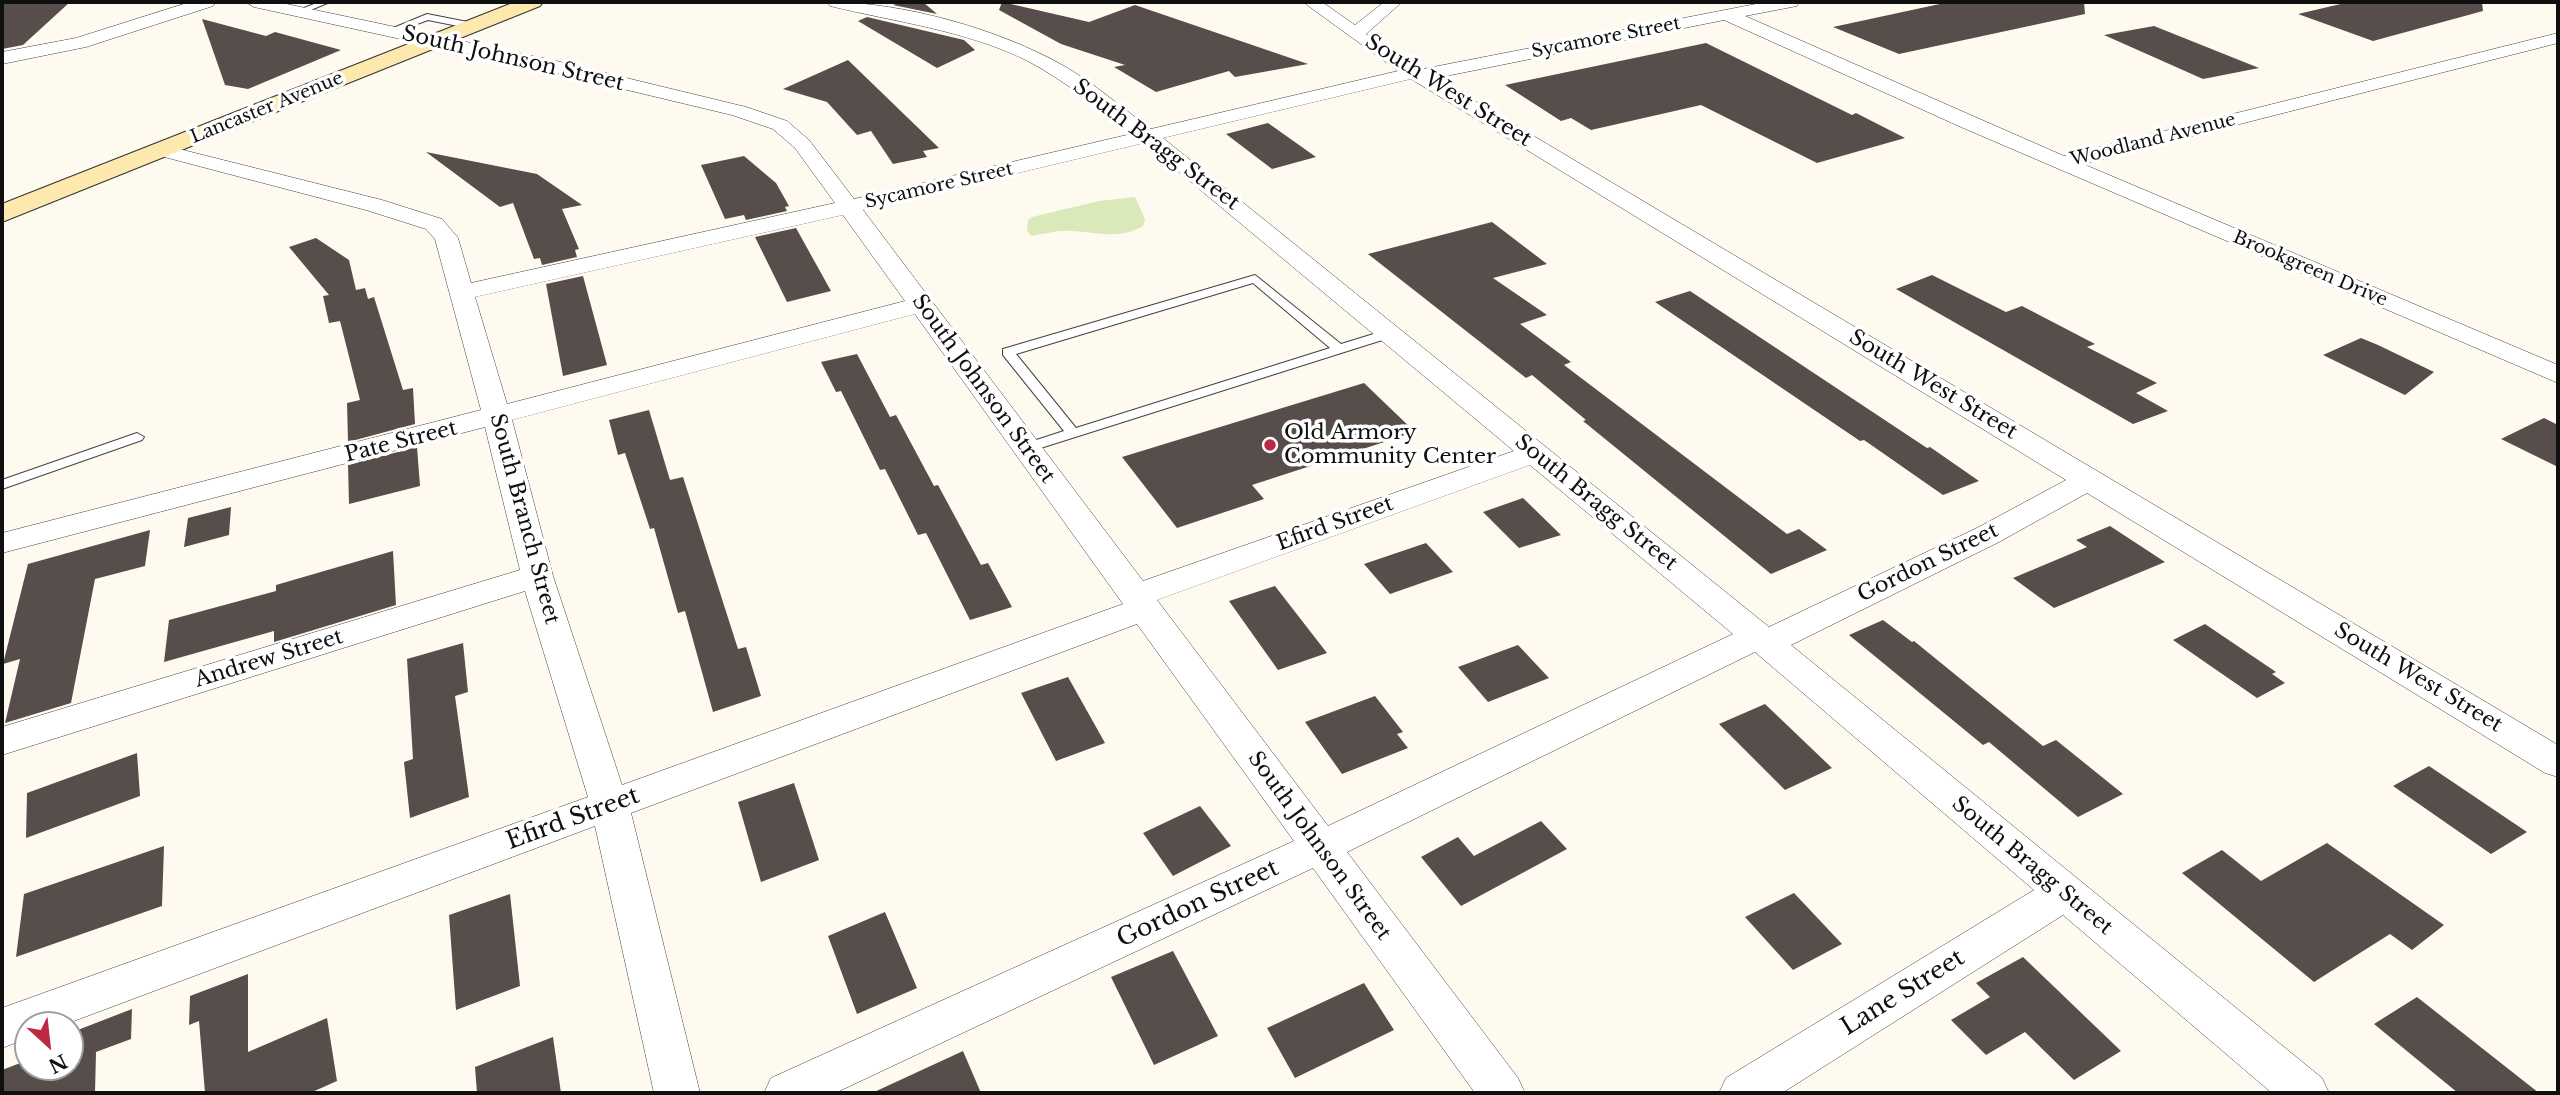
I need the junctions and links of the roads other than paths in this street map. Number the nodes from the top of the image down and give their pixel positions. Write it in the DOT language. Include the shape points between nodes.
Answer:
graph roads {
  1 [pos="207,2"];
  2 [pos="254,2"];
  3 [pos="326,2"];
  4 [pos="529,2"];
  5 [pos="836,2"];
  6 [pos="1311,2"];
  7 [pos="1394,2"];
  8 [pos="1791,2"];
  9 [pos="298,12"];
  10 [pos="1727,15"];
  11 [pos="473,26"];
  12 [pos="390,31"];
  13 [pos="1355,34"];
  14 [pos="2558,38"];
  15 [pos="435,41"];
  16 [pos="2,58"];
  17 [pos="1418,74"];
  18 [pos="1149,136"];
  19 [pos="160,150"];
  20 [pos="2063,163"];
  21 [pos="849,206"];
  22 [pos="2,214"];
  23 [pos="461,293"];
  24 [pos="921,305"];
  25 [pos="1391,333"];
  26 [pos="1339,349"];
  27 [pos="2558,374"];
  28 [pos="497,417"];
  29 [pos="1073,433"];
  30 [pos="137,438"];
  31 [pos="1026,448"];
  32 [pos="1535,453"];
  33 [pos="2089,479"];
  34 [pos="2,485"];
  35 [pos="2,543"];
  36 [pos="537,576"];
  37 [pos="1139,603"];
  38 [pos="1762,640"];
  39 [pos="2,741"];
  40 [pos="2558,763"];
  41 [pos="610,806"];
  42 [pos="1321,847"];
  43 [pos="2064,893"];
  44 [pos="2,1028"];
  45 [pos="677,1093"];
  46 [pos="787,1093"];
  47 [pos="1502,1093"];
  48 [pos="1742,1093"];
  49 [pos="2306,1093"];
  1 -- 16 [label="street" via="80,43"];
  2 -- 9 [label="street, South Johnson Street"];
  3 -- 9 [label="lane"];
  4 -- 11 [label="main road, Lancaster Avenue"];
  5 -- 18 [label="street, South Bragg Street" via="952,28 1024,53 1058,70"];
  6 -- 13 [label="street, South West Street"];
  7 -- 13 [label="street"];
  8 -- 10 [label="street, Sycamore Street"];
  9 -- 12 [label="street, South Johnson Street"];
  10 -- 17 [label="street, Sycamore Street"];
  10 -- 20 [label="street, Woodland Avenue"];
  11 -- 12 [label="lane" via="427,17"];
  11 -- 15 [label="main road, Lancaster Avenue"];
  12 -- 15 [label="street, South Johnson Street"];
  13 -- 17 [label="street, South West Street"];
  14 -- 20 [label="street, Woodland Avenue"];
  15 -- 19 [label="main road, Lancaster Avenue"];
  15 -- 21 [label="street, South Johnson Street" via="739,111 779,125 802,144"];
  17 -- 18 [label="street, Sycamore Street"];
  17 -- 33 [label="street, South West Street"];
  18 -- 21 [label="street, Sycamore Street"];
  18 -- 25 [label="street, South Bragg Street"];
  19 -- 22 [label="main road, Lancaster Avenue"];
  19 -- 23 [label="street, South Branch Street" via="374,205 433,225 446,238"];
  20 -- 27 [label="street, Brookgreen Drive"];
  21 -- 23 [label="street, Sycamore Street"];
  21 -- 24 [label="street, South Johnson Street"];
  23 -- 28 [label="street, South Branch Street"];
  24 -- 28 [label="street, Pate Street"];
  24 -- 31 [label="street, South Johnson Street"];
  25 -- 26 [label="lane"];
  25 -- 32 [label="street, South Bragg Street"];
  26 -- 29 [label="lane"];
  26 -- 29 [label="lane" via="1255,279 1007,352"];
  28 -- 35 [label="street, Pate Street"];
  28 -- 36 [label="street, South Branch Street"];
  29 -- 31 [label="lane"];
  30 -- 34 [label="lane"];
  31 -- 37 [label="street, South Johnson Street"];
  32 -- 37 [label="street, Efird Street"];
  32 -- 38 [label="street, South Bragg Street"];
  33 -- 38 [label="street, Gordon Street" via="1988,535"];
  33 -- 40 [label="street, South West Street"];
  36 -- 39 [label="street, Andrew Street"];
  36 -- 41 [label="street, South Branch Street"];
  37 -- 41 [label="street, Efird Street"];
  37 -- 42 [label="street, South Johnson Street"];
  38 -- 42 [label="street, Gordon Street"];
  38 -- 43 [label="street, South Bragg Street"];
  41 -- 44 [label="street, Efird Street"];
  41 -- 45 [label="street, South Branch Street"];
  42 -- 46 [label="street, Gordon Street"];
  42 -- 47 [label="street, South Johnson Street"];
  43 -- 48 [label="street, Lane Street"];
  43 -- 49 [label="street, South Bragg Street"];
}
